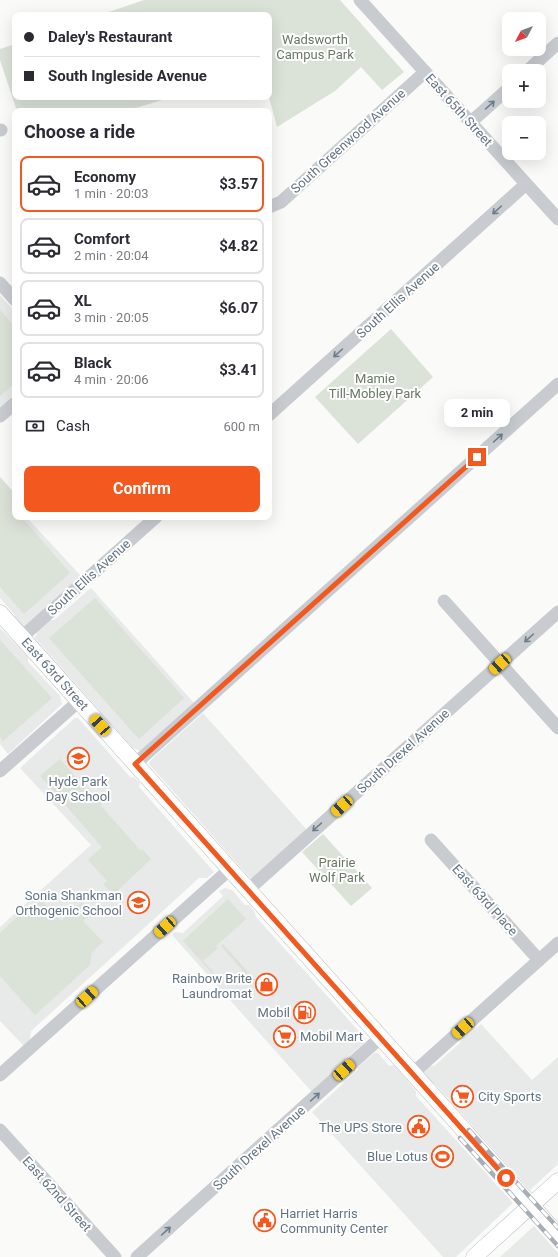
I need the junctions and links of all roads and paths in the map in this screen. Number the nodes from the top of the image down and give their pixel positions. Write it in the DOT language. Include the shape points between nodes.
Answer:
graph roads {
  1 [pos="360,0"];
  2 [pos="558,43"];
  3 [pos="535,64"];
  4 [pos="425,72"];
  5 [pos="502,94"];
  6 [pos="471,122"];
  7 [pos="526,184"];
  8 [pos="272,206"];
  9 [pos="558,219"];
  10 [pos="0,283"];
  11 [pos="12,297"];
  12 [pos="558,384"];
  13 [pos="12,406"];
  14 [pos="272,412"];
  15 [pos="0,416"];
  16 [pos="153,520"];
  17 [pos="444,601"];
  18 [pos="558,612"];
  19 [pos="0,613"];
  20 [pos="22,637"];
  21 [pos="500,664"];
  22 [pos="79,701"];
  23 [pos="558,728"];
  24 [pos="135,764"];
  25 [pos="0,771"];
  26 [pos="431,840"];
  27 [pos="230,869"];
  28 [pos="248,890"];
  29 [pos="558,943"];
  30 [pos="539,960"];
  31 [pos="380,1038"];
  32 [pos="412,1074"];
  33 [pos="0,1076"];
  34 [pos="0,1130"];
  35 [pos="558,1181"];
  36 [pos="531,1206"];
  37 [pos="558,1236"];
  38 [pos="114,1257"];
  39 [pos="137,1257"];
  40 [pos="474,1257"];
  1 -- 4 [label="street, East 65th Street"];
  2 -- 3 [label="street"];
  4 -- 6 [label="street, East 65th Street"];
  4 -- 8 [label="street, South Greenwood Avenue" via="281,202"];
  6 -- 5 [label="street, one-way"];
  6 -- 7 [label="street, East 65th Street"];
  7 -- 9 [label="street, East 65th Street"];
  7 -- 14 [label="street, South Ellis Avenue, one-way"];
  10 -- 11 [label="street"];
  24 -- 12 [label="street, one-way"];
  13 -- 15 [label="street"];
  16 -- 20 [label="street, South Ellis Avenue"];
  17 -- 21 [label="street"];
  18 -- 21 [label="street, South Drexel Avenue, one-way"];
  19 -- 20 [label="main road, East 63rd Street"];
  20 -- 22 [label="main road, East 63rd Street"];
  21 -- 23 [label="street"];
  21 -- 28 [label="street, South Drexel Avenue, one-way"];
  22 -- 24 [label="main road, East 63rd Street"];
  22 -- 25 [label="street"];
  24 -- 27 [label="main road, East 63rd Street"];
  26 -- 30 [label="street, East 63rd Place"];
  27 -- 28 [label="main road, East 63rd Street"];
  27 -- 33 [label="street"];
  28 -- 31 [label="main road, East 63rd Street"];
  29 -- 30 [label="street"];
  30 -- 32 [label="street"];
  31 -- 32 [label="main road, East 63rd Street"];
  39 -- 31 [label="street, South Drexel Avenue, one-way"];
  32 -- 36 [label="main road, East 63rd Street"];
  34 -- 38 [label="street, East 62nd Street"];
  35 -- 36 [label="main road"];
  36 -- 37 [label="main road, East 63rd Street"];
  36 -- 40 [label="main road"];
}
